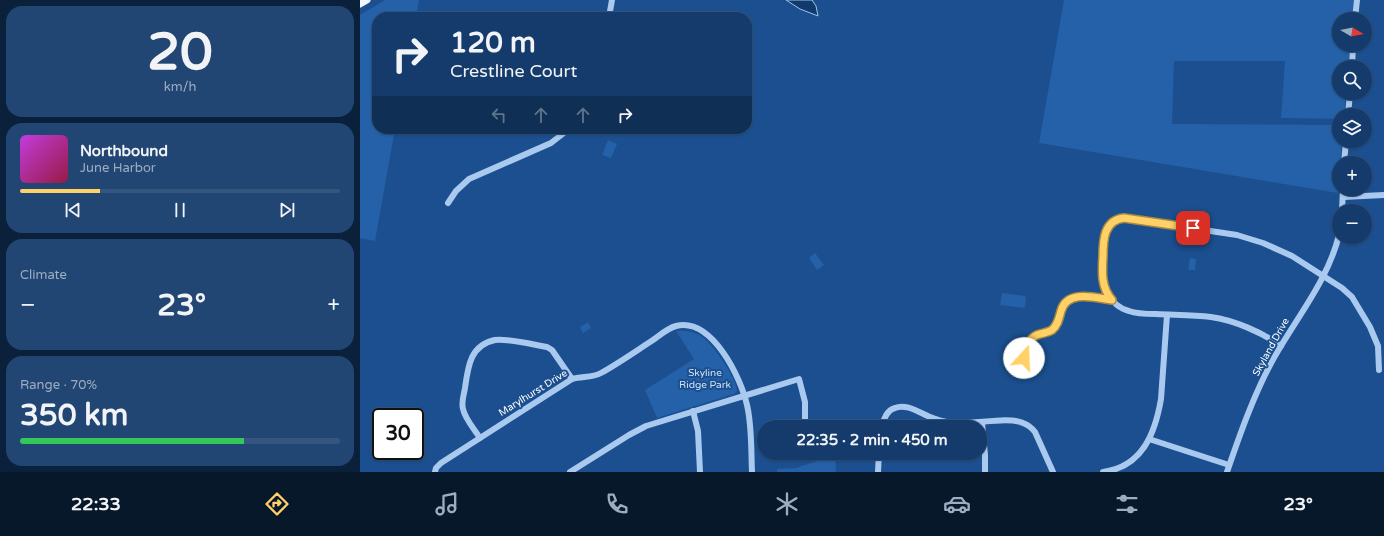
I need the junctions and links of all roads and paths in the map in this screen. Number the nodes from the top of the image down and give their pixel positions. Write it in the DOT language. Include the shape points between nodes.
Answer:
graph roads {
  1 [pos="367,0"];
  2 [pos="612,0"];
  3 [pos="1357,0"];
  4 [pos="360,4"];
  5 [pos="610,12"];
  6 [pos="1356,12"];
  7 [pos="563,134"];
  8 [pos="1384,195"];
  9 [pos="1343,197"];
  10 [pos="448,203"];
  11 [pos="1342,204"];
  12 [pos="1336,244"];
  13 [pos="1323,276"];
  14 [pos="1112,300"];
  15 [pos="1167,315"];
  16 [pos="1280,346"];
  17 [pos="1381,348"];
  18 [pos="1024,358"];
  19 [pos="1379,370"];
  20 [pos="572,379"];
  21 [pos="744,395"];
  22 [pos="693,411"];
  23 [pos="805,420"];
  24 [pos="884,420"];
  25 [pos="944,420"];
  26 [pos="987,422"];
  27 [pos="480,438"];
  28 [pos="1149,439"];
  29 [pos="879,460"];
  30 [pos="985,460"];
  31 [pos="1229,465"];
  32 [pos="435,472"];
  33 [pos="570,472"];
  34 [pos="700,472"];
  35 [pos="752,472"];
  36 [pos="878,472"];
  37 [pos="985,472"];
  38 [pos="1053,472"];
  39 [pos="1103,472"];
  40 [pos="1227,472"];
  1 -- 4 [label="main road"];
  2 -- 5 [label="street"];
  3 -- 6 [label="street"];
  7 -- 10 [label="street" via="551,143 469,179"];
  8 -- 9 [label="street"];
  9 -- 11 [label="street"];
  12 -- 13 [label="street, Skyland Drive"];
  13 -- 14 [label="street" via="1282,251 1245,237 1119,218 1106,230 1103,242 1102,277"];
  13 -- 16 [label="street, Skyland Drive"];
  13 -- 17 [label="street" via="1352,297"];
  14 -- 15 [label="street" via="1121,308 1132,312"];
  14 -- 18 [label="street" via="1072,298 1061,308 1055,327 1048,332 1030,336"];
  15 -- 16 [label="street" via="1201,316 1226,321 1261,334"];
  15 -- 28 [label="street" via="1161,399"];
  16 -- 31 [label="street, Skyland Drive" via="1264,378"];
  17 -- 19 [label="street"];
  20 -- 21 [label="street, Marylhurst Drive" via="603,372 667,330 689,326 707,333 716,344 735,372"];
  20 -- 27 [label="street, Marylhurst Drive"];
  20 -- 27 [label="street" via="552,350 547,347 500,339 480,347 471,359 462,405"];
  21 -- 22 [label="street"];
  21 -- 23 [label="street" via="800,379 805,402"];
  21 -- 35 [label="street" via="749,417"];
  22 -- 33 [label="street" via="646,426"];
  22 -- 34 [label="street" via="698,431"];
  24 -- 25 [label="street" via="890,410 900,407"];
  26 -- 38 [label="street" via="1010,420 1027,425 1040,441"];
  27 -- 32 [label="street, Marylhurst Drive" via="441,463"];
  28 -- 31 [label="street"];
  28 -- 39 [label="street" via="1137,456 1125,466"];
  29 -- 36 [label="street"];
  30 -- 37 [label="street"];
  31 -- 40 [label="street, Skyland Drive"];
}
